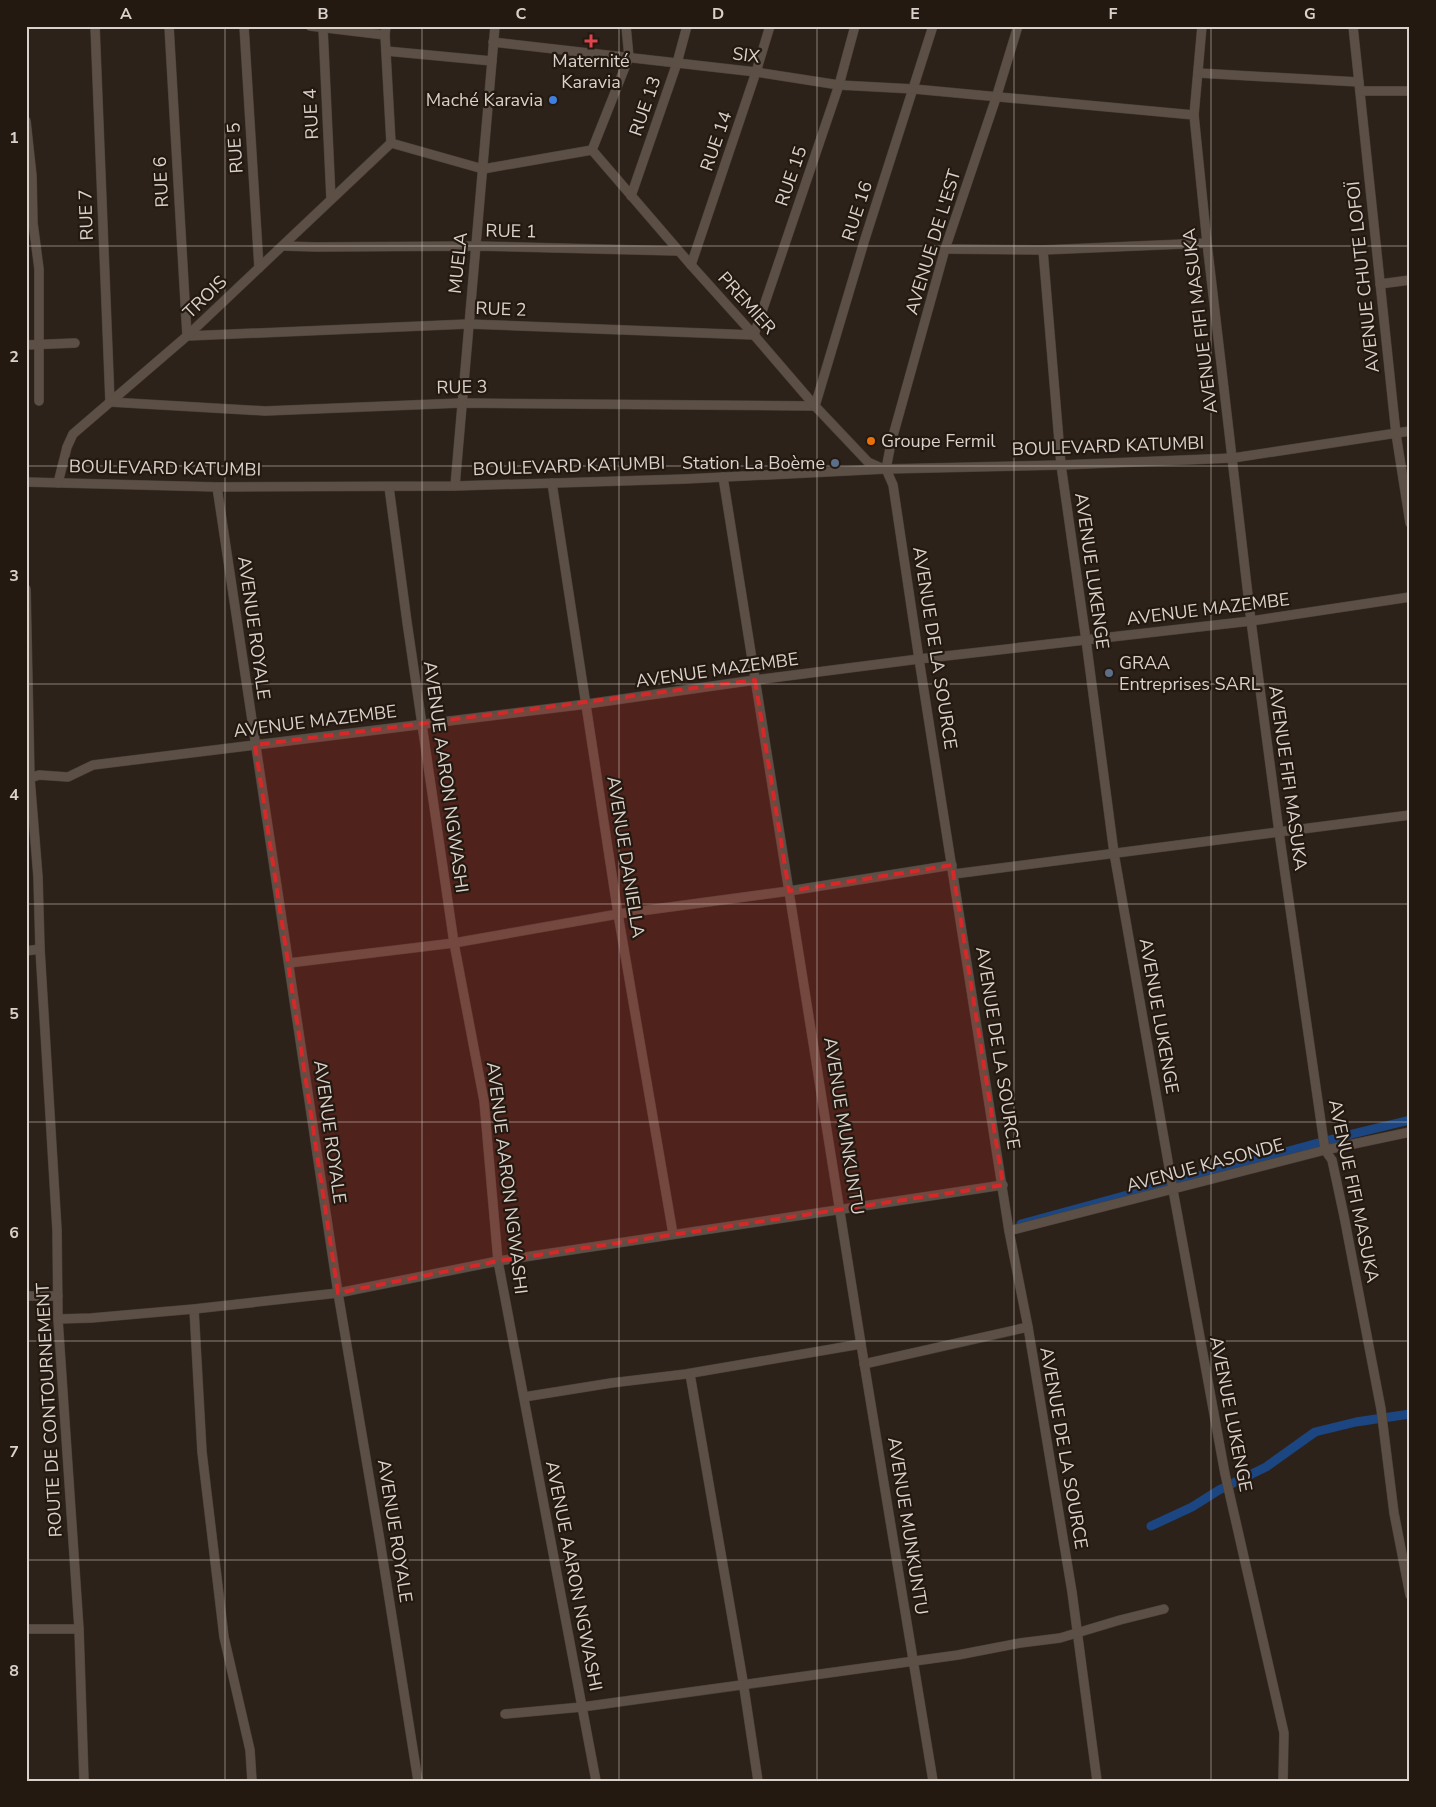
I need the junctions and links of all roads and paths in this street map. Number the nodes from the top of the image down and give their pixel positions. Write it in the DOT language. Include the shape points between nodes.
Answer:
graph roads {
  1 [pos="95,26"];
  2 [pos="169,26"];
  3 [pos="244,26"];
  4 [pos="310,26"];
  5 [pos="495,26"];
  6 [pos="626,26"];
  7 [pos="687,26"];
  8 [pos="770,26"];
  9 [pos="856,26"];
  10 [pos="933,26"];
  11 [pos="1018,26"];
  12 [pos="1202,26"];
  13 [pos="1353,26"];
  14 [pos="323,28"];
  15 [pos="386,31"];
  16 [pos="493,42"];
  17 [pos="386,51"];
  18 [pos="629,57"];
  19 [pos="492,61"];
  20 [pos="677,64"];
  21 [pos="756,72"];
  22 [pos="1198,73"];
  23 [pos="840,85"];
  24 [pos="1360,86"];
  25 [pos="914,89"];
  26 [pos="1410,91"];
  27 [pos="996,98"];
  28 [pos="1194,115"];
  29 [pos="26,120"];
  30 [pos="391,142"];
  31 [pos="592,150"];
  32 [pos="483,169"];
  33 [pos="631,196"];
  34 [pos="331,199"];
  35 [pos="30,232"];
  36 [pos="1206,243"];
  37 [pos="284,246"];
  38 [pos="476,246"];
  39 [pos="945,249"];
  40 [pos="1043,250"];
  41 [pos="678,251"];
  42 [pos="691,265"];
  43 [pos="259,268"];
  44 [pos="1410,280"];
  45 [pos="1380,284"];
  46 [pos="468,324"];
  47 [pos="754,335"];
  48 [pos="187,336"];
  49 [pos="75,343"];
  50 [pos="26,345"];
  51 [pos="40,345"];
  52 [pos="39,401"];
  53 [pos="110,402"];
  54 [pos="461,403"];
  55 [pos="815,406"];
  56 [pos="1410,432"];
  57 [pos="1396,434"];
  58 [pos="1233,458"];
  59 [pos="1061,465"];
  60 [pos="886,470"];
  61 [pos="723,477"];
  62 [pos="26,482"];
  63 [pos="58,482"];
  64 [pos="552,483"];
  65 [pos="455,486"];
  66 [pos="217,487"];
  67 [pos="389,487"];
  68 [pos="1410,523"];
  69 [pos="26,589"];
  70 [pos="1410,597"];
  71 [pos="1251,621"];
  72 [pos="1086,640"];
  73 [pos="918,659"];
  74 [pos="754,680"];
  75 [pos="587,704"];
  76 [pos="422,725"];
  77 [pos="255,745"];
  78 [pos="30,778"];
  79 [pos="1410,816"];
  80 [pos="1279,832"];
  81 [pos="1114,852"];
  82 [pos="953,870"];
  83 [pos="789,891"];
  84 [pos="618,914"];
  85 [pos="454,943"];
  86 [pos="40,949"];
  87 [pos="26,951"];
  88 [pos="289,963"];
  89 [pos="1410,1132"];
  90 [pos="1325,1150"];
  91 [pos="1003,1185"];
  92 [pos="1173,1190"];
  93 [pos="841,1210"];
  94 [pos="1009,1231"];
  95 [pos="673,1234"];
  96 [pos="498,1260"];
  97 [pos="338,1292"];
  98 [pos="26,1296"];
  99 [pos="58,1296"];
  100 [pos="194,1309"];
  101 [pos="58,1319"];
  102 [pos="1028,1328"];
  103 [pos="861,1344"];
  104 [pos="864,1364"];
  105 [pos="690,1374"];
  106 [pos="524,1396"];
  107 [pos="1410,1595"];
  108 [pos="1164,1609"];
  109 [pos="79,1628"];
  110 [pos="26,1629"];
  111 [pos="1078,1633"];
  112 [pos="914,1662"];
  113 [pos="744,1685"];
  114 [pos="582,1707"];
  115 [pos="505,1714"];
  116 [pos="84,1781"];
  117 [pos="252,1781"];
  118 [pos="418,1781"];
  119 [pos="596,1781"];
  120 [pos="758,1781"];
  121 [pos="933,1781"];
  122 [pos="1097,1781"];
  123 [pos="1283,1781"];
  1 -- 53 [label="street, RUE 7"];
  2 -- 48 [label="street, RUE 6"];
  3 -- 43 [label="street, RUE 5"];
  4 -- 14 [label="street"];
  5 -- 16 [label="street, MUELA"];
  6 -- 18 [label="street"];
  7 -- 20 [label="street, RUE 13"];
  8 -- 21 [label="street, RUE 14"];
  9 -- 23 [label="street, RUE 15"];
  10 -- 25 [label="street, RUE 16"];
  11 -- 27 [label="street, AVENUE DE L'EST"];
  12 -- 22 [label="street, AVENUE FIFI MASUKA"];
  13 -- 24 [label="street, AVENUE CHUTE LOFOÏ"];
  14 -- 15 [label="street"];
  14 -- 34 [label="street, RUE 4"];
  15 -- 17 [label="street"];
  16 -- 18 [label="street, SIX"];
  16 -- 19 [label="street, MUELA"];
  17 -- 19 [label="street"];
  17 -- 30 [label="street"];
  18 -- 20 [label="street, SIX"];
  18 -- 31 [label="street"];
  19 -- 32 [label="street, MUELA"];
  20 -- 21 [label="street, SIX"];
  20 -- 33 [label="street, RUE 13"];
  21 -- 23 [label="street, SIX"];
  21 -- 42 [label="street, RUE 14"];
  22 -- 24 [label="street"];
  22 -- 28 [label="street, AVENUE FIFI MASUKA"];
  23 -- 25 [label="street, SIX"];
  23 -- 47 [label="street, RUE 15"];
  24 -- 26 [label="street"];
  24 -- 45 [label="street, AVENUE CHUTE LOFOÏ"];
  25 -- 27 [label="street, SIX"];
  25 -- 55 [label="street, RUE 16"];
  27 -- 28 [label="street, SIX"];
  27 -- 39 [label="street, AVENUE DE L'EST"];
  28 -- 36 [label="street, AVENUE FIFI MASUKA"];
  29 -- 35 [label="street" via="32,176"];
  30 -- 32 [label="street"];
  30 -- 34 [label="street, TROIS"];
  31 -- 32 [label="street"];
  31 -- 33 [label="street, PREMIER"];
  32 -- 38 [label="street, MUELA"];
  33 -- 41 [label="street, PREMIER"];
  34 -- 37 [label="street, TROIS"];
  35 -- 51 [label="street" via="39,269"];
  36 -- 40 [label="street"];
  36 -- 58 [label="street, AVENUE FIFI MASUKA"];
  37 -- 38 [label="street, RUE 1"];
  37 -- 43 [label="street, TROIS"];
  38 -- 41 [label="street, RUE 1"];
  38 -- 46 [label="street, MUELA"];
  39 -- 40 [label="street"];
  39 -- 60 [label="street, AVENUE DE L'EST"];
  40 -- 59 [label="street, AVENUE LUKENGE"];
  41 -- 42 [label="street, PREMIER"];
  42 -- 47 [label="street, PREMIER"];
  43 -- 48 [label="street, TROIS"];
  44 -- 45 [label="street"];
  45 -- 57 [label="street, AVENUE CHUTE LOFOÏ"];
  46 -- 47 [label="street, RUE 2"];
  46 -- 48 [label="street, RUE 2"];
  46 -- 54 [label="street, MUELA"];
  47 -- 55 [label="street, PREMIER"];
  48 -- 53 [label="street, TROIS"];
  49 -- 51 [label="street"];
  50 -- 51 [label="street"];
  51 -- 52 [label="street"];
  53 -- 54 [label="street, RUE 3" via="266,411"];
  53 -- 63 [label="street, TROIS" via="73,434"];
  54 -- 55 [label="street, RUE 3"];
  54 -- 65 [label="street, MUELA"];
  55 -- 60 [label="street, PREMIER" via="868,462"];
  56 -- 57 [label="street, BOULEVARD KATUMBI"];
  57 -- 58 [label="street, BOULEVARD KATUMBI"];
  57 -- 68 [label="street, AVENUE CHUTE LOFOÏ"];
  58 -- 59 [label="street, BOULEVARD KATUMBI"];
  58 -- 71 [label="street, AVENUE FIFI MASUKA"];
  59 -- 60 [label="street, BOULEVARD KATUMBI"];
  59 -- 72 [label="street, AVENUE LUKENGE"];
  60 -- 61 [label="street, BOULEVARD KATUMBI"];
  60 -- 73 [label="street, AVENUE DE LA SOURCE" via="893,485"];
  61 -- 64 [label="street, BOULEVARD KATUMBI"];
  61 -- 74 [label="street, AVENUE MUNKUNTU"];
  62 -- 63 [label="street, BOULEVARD KATUMBI"];
  63 -- 66 [label="street, BOULEVARD KATUMBI"];
  64 -- 65 [label="street, BOULEVARD KATUMBI"];
  64 -- 75 [label="street, AVENUE DANIELLA"];
  65 -- 67 [label="street, BOULEVARD KATUMBI"];
  66 -- 67 [label="street, BOULEVARD KATUMBI"];
  66 -- 77 [label="street, AVENUE ROYALE"];
  67 -- 76 [label="street, AVENUE AARON NGWASHI"];
  69 -- 78 [label="street, ROUTE DE CONTOURNEMENT"];
  70 -- 71 [label="street, AVENUE MAZEMBE"];
  71 -- 72 [label="street, AVENUE MAZEMBE"];
  71 -- 80 [label="street, AVENUE FIFI MASUKA"];
  72 -- 73 [label="street, AVENUE MAZEMBE"];
  72 -- 81 [label="street, AVENUE LUKENGE"];
  73 -- 74 [label="street, AVENUE MAZEMBE"];
  73 -- 82 [label="street, AVENUE DE LA SOURCE"];
  74 -- 75 [label="street, AVENUE MAZEMBE"];
  74 -- 83 [label="street, AVENUE MUNKUNTU"];
  75 -- 76 [label="street, AVENUE MAZEMBE"];
  75 -- 84 [label="street, AVENUE DANIELLA"];
  76 -- 77 [label="street, AVENUE MAZEMBE"];
  76 -- 85 [label="street, AVENUE AARON NGWASHI"];
  77 -- 78 [label="street, AVENUE MAZEMBE" via="93,764 68,777 39,775"];
  77 -- 88 [label="street, AVENUE ROYALE"];
  78 -- 86 [label="street, ROUTE DE CONTOURNEMENT"];
  79 -- 80 [label="street"];
  80 -- 81 [label="street"];
  80 -- 90 [label="street, AVENUE FIFI MASUKA"];
  81 -- 82 [label="street"];
  81 -- 92 [label="street, AVENUE LUKENGE"];
  82 -- 83 [label="street"];
  82 -- 91 [label="street, AVENUE DE LA SOURCE"];
  83 -- 84 [label="street"];
  83 -- 93 [label="street, AVENUE MUNKUNTU"];
  84 -- 85 [label="street"];
  84 -- 95 [label="street, AVENUE DANIELLA"];
  85 -- 88 [label="street"];
  85 -- 96 [label="street, AVENUE AARON NGWASHI" via="484,1101"];
  86 -- 87 [label="street"];
  86 -- 99 [label="street, ROUTE DE CONTOURNEMENT"];
  88 -- 97 [label="street, AVENUE ROYALE"];
  89 -- 90 [label="street, AVENUE KASONDE"];
  90 -- 92 [label="street, AVENUE KASONDE"];
  90 -- 107 [label="street, AVENUE FIFI MASUKA" via="1332,1160 1381,1409 1394,1513"];
  91 -- 93 [label="street"];
  91 -- 94 [label="street, AVENUE DE LA SOURCE"];
  92 -- 94 [label="street, AVENUE KASONDE"];
  92 -- 123 [label="street, AVENUE LUKENGE" via="1225,1474 1284,1733"];
  93 -- 95 [label="street"];
  93 -- 103 [label="street, AVENUE MUNKUNTU"];
  94 -- 102 [label="street, AVENUE DE LA SOURCE"];
  95 -- 96 [label="street"];
  96 -- 97 [label="street"];
  96 -- 106 [label="street, AVENUE AARON NGWASHI"];
  97 -- 100 [label="street"];
  97 -- 118 [label="street, AVENUE ROYALE"];
  98 -- 99 [label="street"];
  99 -- 101 [label="street, ROUTE DE CONTOURNEMENT"];
  100 -- 101 [label="street"];
  100 -- 117 [label="street" via="202,1452 224,1637 250,1750"];
  101 -- 109 [label="street, ROUTE DE CONTOURNEMENT"];
  102 -- 104 [label="street"];
  102 -- 111 [label="street, AVENUE DE LA SOURCE"];
  103 -- 104 [label="street, AVENUE MUNKUNTU"];
  103 -- 105 [label="street"];
  104 -- 112 [label="street, AVENUE MUNKUNTU"];
  105 -- 106 [label="street"];
  105 -- 113 [label="street"];
  106 -- 114 [label="street, AVENUE AARON NGWASHI"];
  108 -- 111 [label="street"];
  109 -- 110 [label="street"];
  109 -- 116 [label="street, ROUTE DE CONTOURNEMENT"];
  111 -- 112 [label="street"];
  111 -- 122 [label="street, AVENUE DE LA SOURCE"];
  112 -- 113 [label="street"];
  112 -- 121 [label="street, AVENUE MUNKUNTU"];
  113 -- 114 [label="street"];
  113 -- 120 [label="street"];
  114 -- 115 [label="street"];
  114 -- 119 [label="street, AVENUE AARON NGWASHI"];
}
